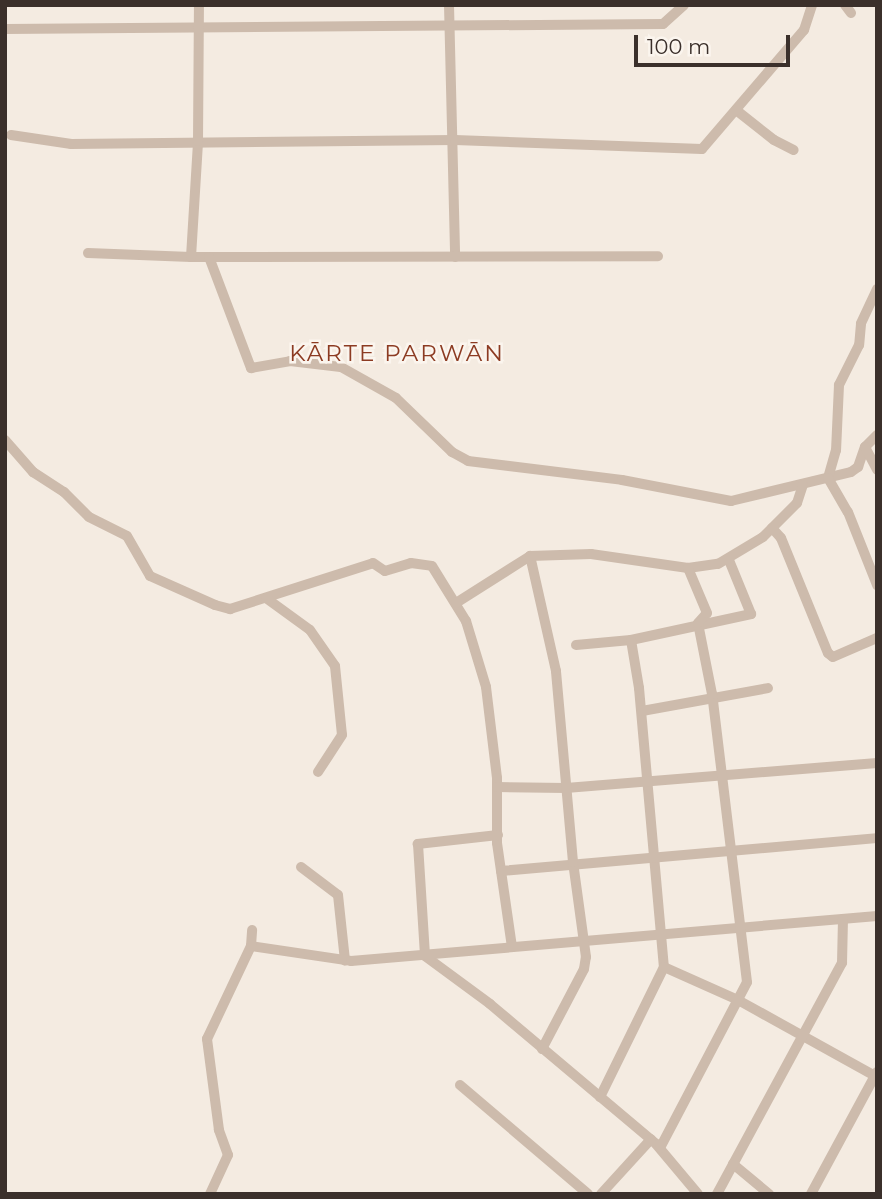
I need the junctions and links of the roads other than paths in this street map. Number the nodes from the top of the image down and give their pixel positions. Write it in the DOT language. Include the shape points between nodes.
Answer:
graph roads {
  1 [pos="199,5"];
  2 [pos="449,5"];
  3 [pos="684,5"];
  4 [pos="812,5"];
  5 [pos="449,25"];
  6 [pos="199,27"];
  7 [pos="5,29"];
  8 [pos="736,110"];
  9 [pos="11,135"];
  10 [pos="455,140"];
  11 [pos="198,141"];
  12 [pos="794,150"];
  13 [pos="89,253"];
  14 [pos="658,256"];
  15 [pos="191,257"];
  16 [pos="209,257"];
  17 [pos="455,257"];
  18 [pos="877,289"];
  19 [pos="877,435"];
  20 [pos="5,440"];
  21 [pos="865,447"];
  22 [pos="877,470"];
  23 [pos="828,478"];
  24 [pos="803,485"];
  25 [pos="772,528"];
  26 [pos="530,556"];
  27 [pos="729,560"];
  28 [pos="688,568"];
  29 [pos="877,585"];
  30 [pos="266,598"];
  31 [pos="456,603"];
  32 [pos="698,623"];
  33 [pos="877,638"];
  34 [pos="631,640"];
  35 [pos="576,645"];
  36 [pos="768,688"];
  37 [pos="713,701"];
  38 [pos="642,711"];
  39 [pos="877,763"];
  40 [pos="317,772"];
  41 [pos="722,776"];
  42 [pos="648,781"];
  43 [pos="497,787"];
  44 [pos="566,788"];
  45 [pos="498,835"];
  46 [pos="877,838"];
  47 [pos="729,852"];
  48 [pos="652,856"];
  49 [pos="573,862"];
  50 [pos="301,867"];
  51 [pos="501,871"];
  52 [pos="877,916"];
  53 [pos="843,919"];
  54 [pos="744,929"];
  55 [pos="252,930"];
  56 [pos="662,934"];
  57 [pos="581,939"];
  58 [pos="251,946"];
  59 [pos="512,947"];
  60 [pos="425,956"];
  61 [pos="345,961"];
  62 [pos="664,967"];
  63 [pos="738,1000"];
  64 [pos="802,1038"];
  65 [pos="542,1049"];
  66 [pos="876,1074"];
  67 [pos="460,1085"];
  68 [pos="600,1097"];
  69 [pos="650,1139"];
  70 [pos="660,1148"];
  71 [pos="733,1164"];
  72 [pos="210,1194"];
  73 [pos="588,1194"];
  74 [pos="601,1194"];
  75 [pos="698,1194"];
  76 [pos="717,1194"];
  77 [pos="769,1194"];
  78 [pos="811,1194"];
  1 -- 6 [label="street"];
  2 -- 5 [label="street"];
  3 -- 5 [label="street" via="663,24"];
  4 -- 8 [label="street" via="804,30"];
  5 -- 6 [label="street"];
  5 -- 10 [label="street"];
  6 -- 7 [label="street"];
  6 -- 11 [label="street"];
  8 -- 10 [label="street" via="702,149"];
  8 -- 12 [label="street"];
  9 -- 11 [label="street" via="71,144"];
  10 -- 11 [label="street"];
  10 -- 17 [label="street"];
  11 -- 15 [label="street"];
  13 -- 15 [label="street"];
  14 -- 17 [label="street"];
  15 -- 16 [label="street"];
  16 -- 17 [label="street"];
  16 -- 24 [label="street" via="251,368 290,361 341,367 396,398 452,452 468,461 622,480 731,501"];
  18 -- 23 [label="street" via="861,324 859,345 839,385 836,450"];
  19 -- 21 [label="street"];
  20 -- 30 [label="street" via="33,472 64,492 89,517 127,536 150,576 230,609"];
  21 -- 22 [label="street"];
  21 -- 23 [label="street" via="858,467"];
  23 -- 24 [label="street"];
  23 -- 29 [label="street" via="848,512"];
  24 -- 25 [label="street" via="797,503"];
  25 -- 27 [label="street"];
  25 -- 33 [label="street" via="786,549 828,653 833,657"];
  26 -- 28 [label="street" via="590,554"];
  26 -- 31 [label="street"];
  26 -- 44 [label="street" via="556,671"];
  27 -- 28 [label="street"];
  27 -- 32 [label="street" via="751,614"];
  28 -- 32 [label="street" via="707,613"];
  30 -- 31 [label="street" via="362,565 373,563 385,571 411,563 432,566"];
  30 -- 40 [label="street" via="310,630 335,666 342,735"];
  31 -- 43 [label="street" via="486,687"];
  32 -- 34 [label="street"];
  32 -- 37 [label="street"];
  34 -- 35 [label="street"];
  34 -- 38 [label="street"];
  36 -- 37 [label="street"];
  37 -- 38 [label="street"];
  37 -- 41 [label="street"];
  38 -- 42 [label="street"];
  39 -- 41 [label="street"];
  41 -- 42 [label="street"];
  41 -- 47 [label="street"];
  42 -- 44 [label="street"];
  42 -- 48 [label="street"];
  43 -- 44 [label="street"];
  43 -- 45 [label="street"];
  44 -- 49 [label="street"];
  45 -- 51 [label="street"];
  45 -- 60 [label="street" via="418,844"];
  46 -- 47 [label="street"];
  47 -- 48 [label="street"];
  47 -- 54 [label="street"];
  48 -- 49 [label="street"];
  48 -- 56 [label="street"];
  49 -- 51 [label="street"];
  49 -- 57 [label="street"];
  50 -- 61 [label="street" via="338,895"];
  51 -- 59 [label="street"];
  52 -- 53 [label="street"];
  53 -- 54 [label="street"];
  53 -- 64 [label="street" via="842,963"];
  54 -- 56 [label="street"];
  54 -- 63 [label="street" via="747,982"];
  55 -- 58 [label="street"];
  56 -- 57 [label="street"];
  56 -- 62 [label="street"];
  57 -- 59 [label="street"];
  57 -- 65 [label="street" via="584,969"];
  58 -- 61 [label="street"];
  58 -- 72 [label="street" via="207,1038 219,1130 228,1155"];
  59 -- 60 [label="street"];
  60 -- 61 [label="street"];
  60 -- 65 [label="street"];
  62 -- 63 [label="street"];
  62 -- 68 [label="street"];
  63 -- 64 [label="street"];
  63 -- 70 [label="street"];
  64 -- 66 [label="street"];
  64 -- 71 [label="street"];
  65 -- 68 [label="street"];
  66 -- 78 [label="street"];
  67 -- 73 [label="street"];
  68 -- 69 [label="street"];
  69 -- 70 [label="street"];
  69 -- 74 [label="street"];
  70 -- 75 [label="street"];
  71 -- 76 [label="street"];
  71 -- 77 [label="street"];
}
